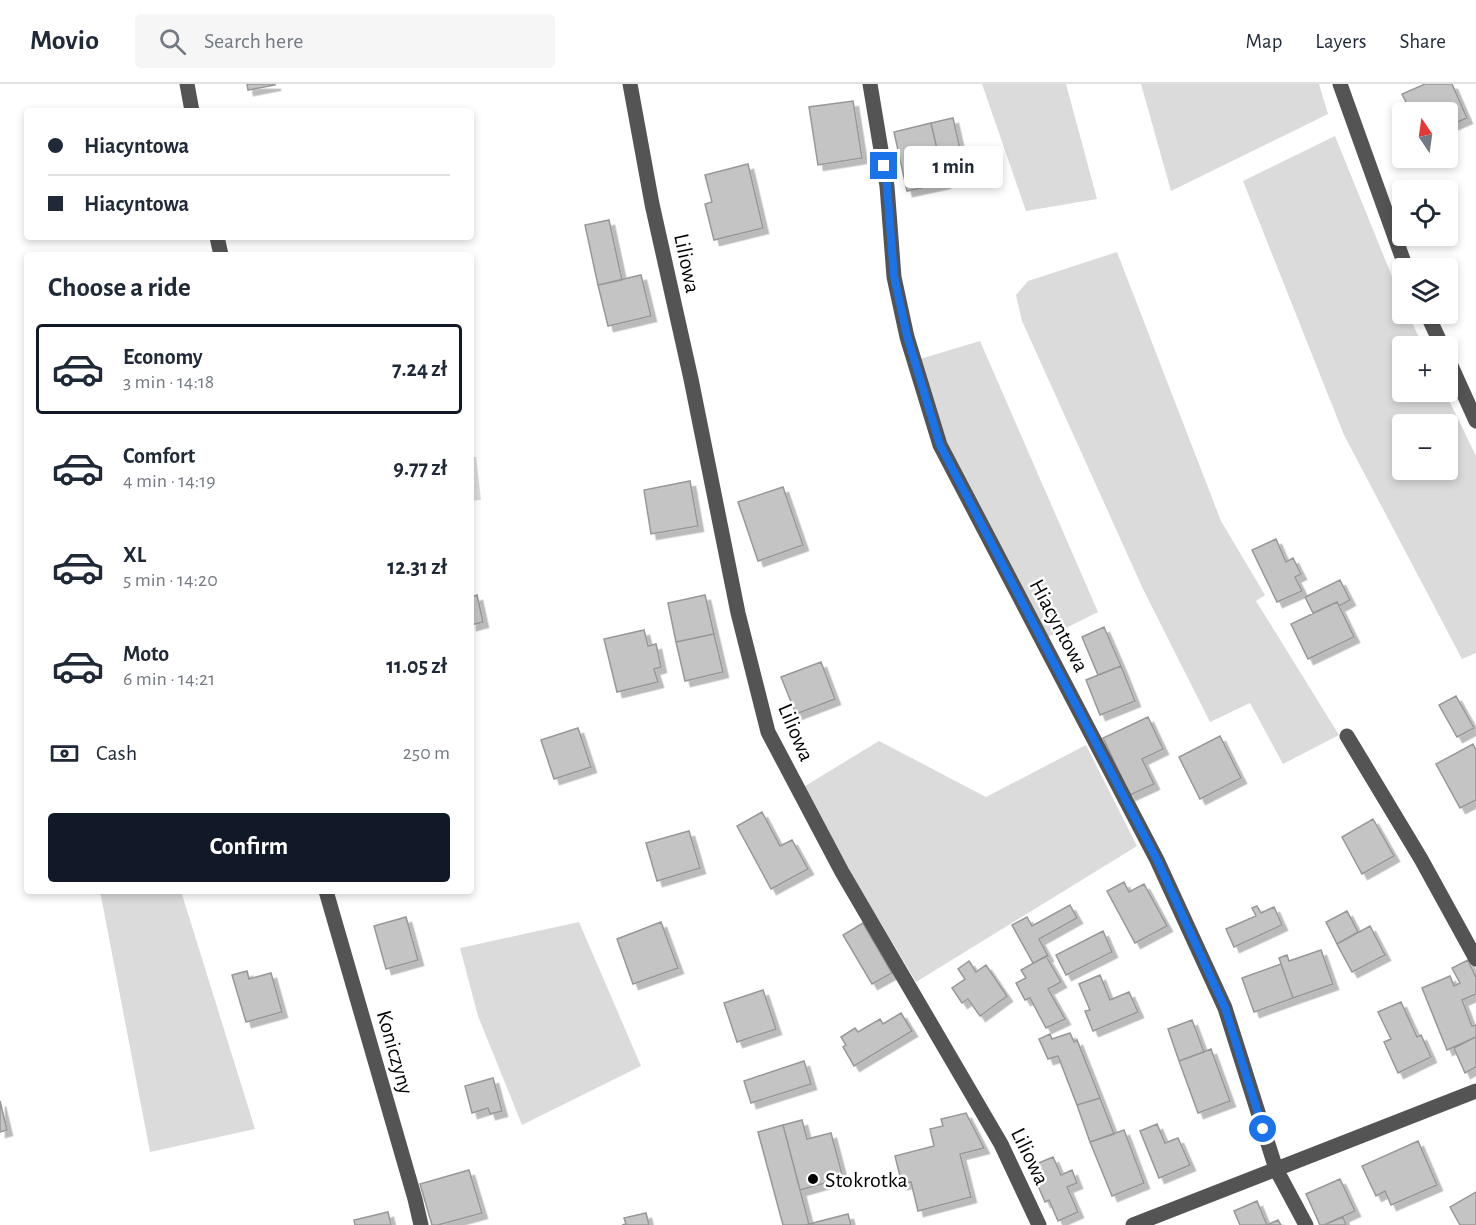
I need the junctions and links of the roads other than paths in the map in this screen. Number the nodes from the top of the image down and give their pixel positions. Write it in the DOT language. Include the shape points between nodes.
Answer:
graph roads {
  1 [pos="187,84"];
  2 [pos="630,84"];
  3 [pos="870,84"];
  4 [pos="1340,84"];
  5 [pos="191,108"];
  6 [pos="1402,258"];
  7 [pos="1458,381"];
  8 [pos="1476,421"];
  9 [pos="1347,736"];
  10 [pos="327,894"];
  11 [pos="1476,959"];
  12 [pos="1476,1091"];
  13 [pos="1276,1169"];
  14 [pos="421,1225"];
  15 [pos="1039,1225"];
  16 [pos="1133,1225"];
  17 [pos="1306,1225"];
  1 -- 5 [label="street"];
  2 -- 15 [label="street, Liliowa" via="738,613 768,732 842,872 1001,1144"];
  3 -- 13 [label="street, Hiacyntowa" via="887,186 894,276 907,336 940,445 1157,860 1225,1008"];
  4 -- 6 [label="street"];
  7 -- 8 [label="street"];
  9 -- 11 [label="street"];
  10 -- 14 [label="street, Koniczyny"];
  12 -- 13 [label="street"];
  13 -- 16 [label="street"];
  13 -- 17 [label="street, Hiacyntowa"];
}
